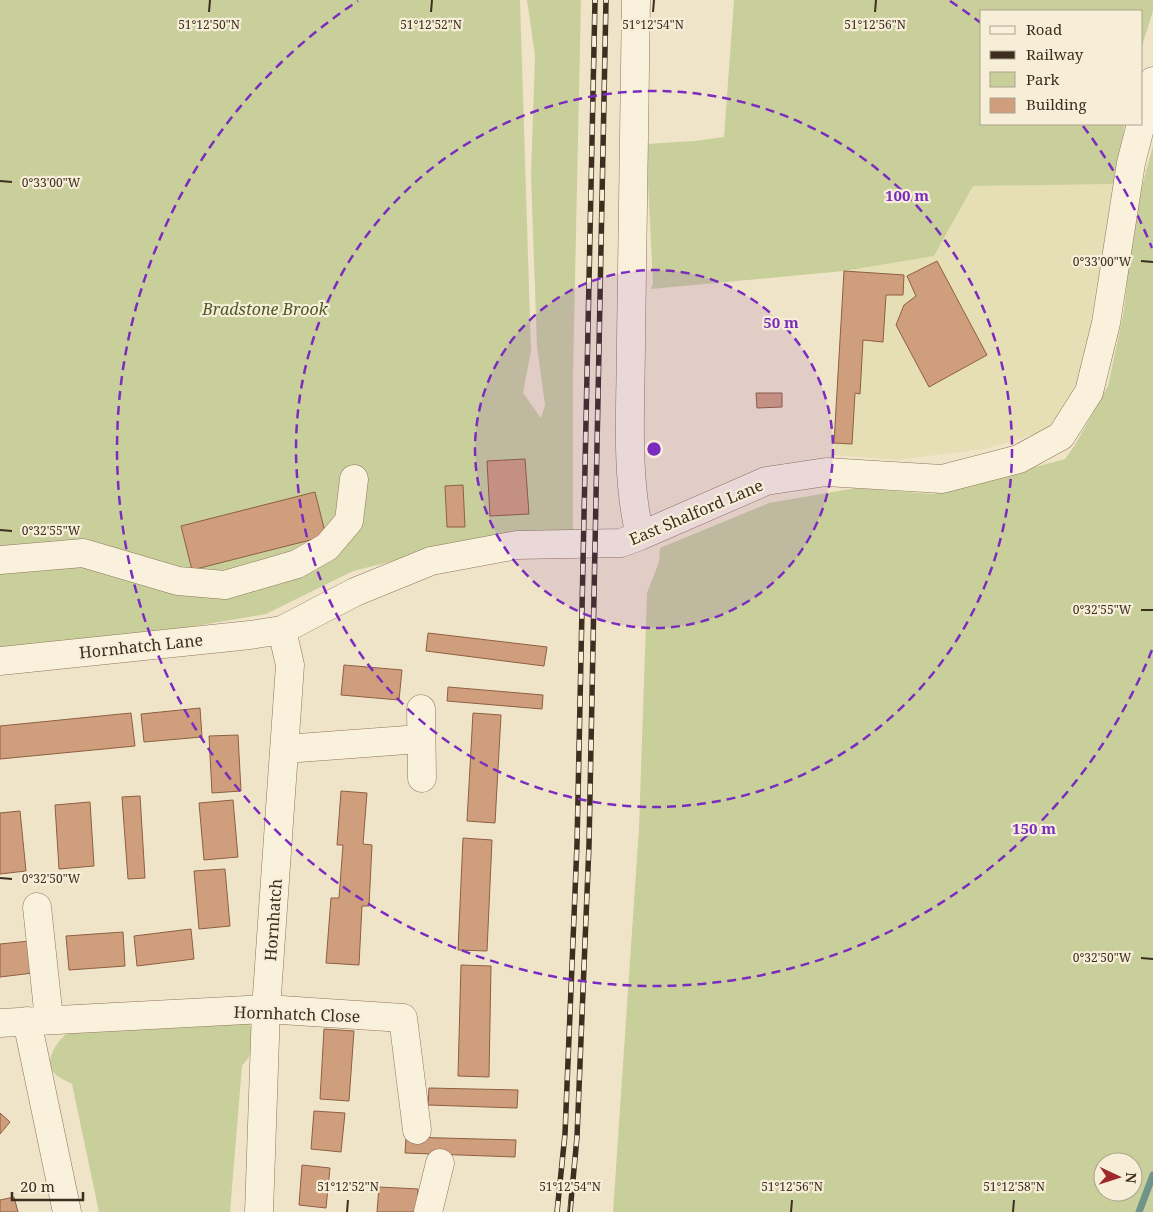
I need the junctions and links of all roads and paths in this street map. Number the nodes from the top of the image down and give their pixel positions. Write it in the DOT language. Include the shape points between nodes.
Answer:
graph roads {
  1 [pos="636,0"];
  2 [pos="1153,81"];
  3 [pos="1143,115"];
  4 [pos="1140,125"];
  5 [pos="354,479"];
  6 [pos="640,536"];
  7 [pos="0,560"];
  8 [pos="282,630"];
  9 [pos="0,660"];
  10 [pos="421,709"];
  11 [pos="420,738"];
  12 [pos="285,749"];
  13 [pos="422,778"];
  14 [pos="37,907"];
  15 [pos="266,1009"];
  16 [pos="38,1020"];
  17 [pos="0,1023"];
  18 [pos="417,1130"];
  19 [pos="440,1163"];
  20 [pos="68,1212"];
  21 [pos="260,1212"];
  22 [pos="428,1212"];
  1 -- 6 [label="street" via="631,446 634,511"];
  2 -- 3 [label="street, East Shalford Lane"];
  4 -- 6 [label="street, East Shalford Lane" via="1131,163 1106,324 1090,392 1061,436 1019,459 942,479 826,472 766,481"];
  5 -- 7 [label="street" via="349,521 327,547 297,564 225,585 178,581 83,553"];
  6 -- 8 [label="street, East Shalford Lane" via="621,543 516,545 431,561 355,592"];
  8 -- 9 [label="street, Hornhatch Lane"];
  8 -- 12 [label="street, Hornhatch" via="290,666"];
  10 -- 11 [label="street"];
  11 -- 12 [label="street"];
  11 -- 13 [label="street"];
  12 -- 15 [label="street, Hornhatch"];
  14 -- 16 [label="street"];
  15 -- 16 [label="street, Hornhatch Close"];
  15 -- 18 [label="street, Hornhatch Close" via="403,1018"];
  15 -- 21 [label="street, Hornhatch"];
  16 -- 17 [label="street"];
  16 -- 20 [label="street"];
  19 -- 22 [label="street"];
}
